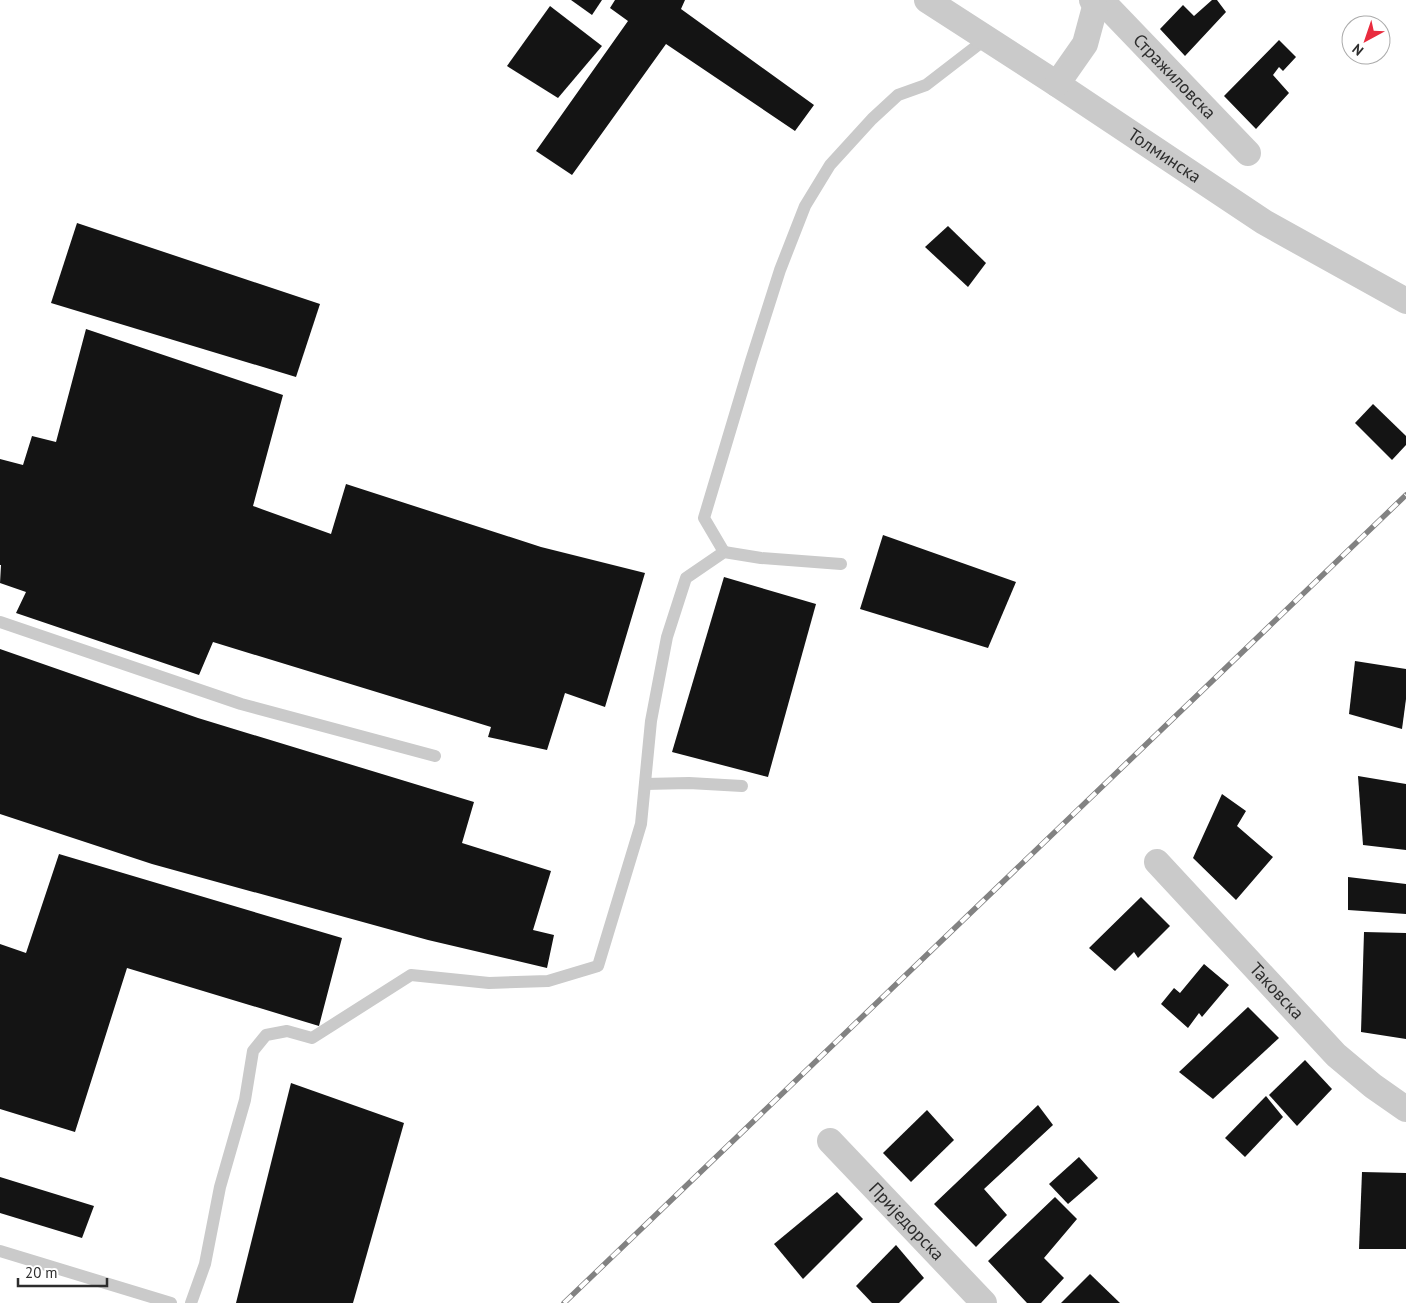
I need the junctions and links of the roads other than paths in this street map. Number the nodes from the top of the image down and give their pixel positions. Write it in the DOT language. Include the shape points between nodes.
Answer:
graph roads {
  1 [pos="927,0"];
  2 [pos="1092,0"];
  3 [pos="1101,0"];
  4 [pos="987,38"];
  5 [pos="1056,84"];
  6 [pos="1248,153"];
  7 [pos="1406,301"];
  8 [pos="724,552"];
  9 [pos="841,564"];
  10 [pos="0,622"];
  11 [pos="435,756"];
  12 [pos="645,784"];
  13 [pos="742,786"];
  14 [pos="1157,862"];
  15 [pos="1406,1109"];
  16 [pos="830,1141"];
  17 [pos="0,1251"];
  18 [pos="171,1303"];
  19 [pos="191,1303"];
  20 [pos="984,1303"];
  1 -- 4 [label="street, Толминска"];
  2 -- 5 [label="street" via="1095,7 1085,44"];
  3 -- 6 [label="street, Стражиловска"];
  4 -- 5 [label="street, Толминска"];
  4 -- 8 [label="lane" via="926,85 898,95 830,165 805,206 777,279 704,518"];
  5 -- 7 [label="street, Толминска" via="1264,222"];
  8 -- 9 [label="lane"];
  8 -- 12 [label="lane" via="686,578 667,637 651,721"];
  10 -- 11 [label="lane" via="241,704"];
  12 -- 13 [label="lane"];
  12 -- 19 [label="lane" via="641,824 598,966 548,981 489,983 411,975 312,1038 287,1031 266,1035 253,1051 245,1100 220,1187 204,1264"];
  14 -- 15 [label="street, Таковска" via="1336,1055"];
  16 -- 20 [label="street, Приједорска"];
  17 -- 18 [label="lane"];
}
